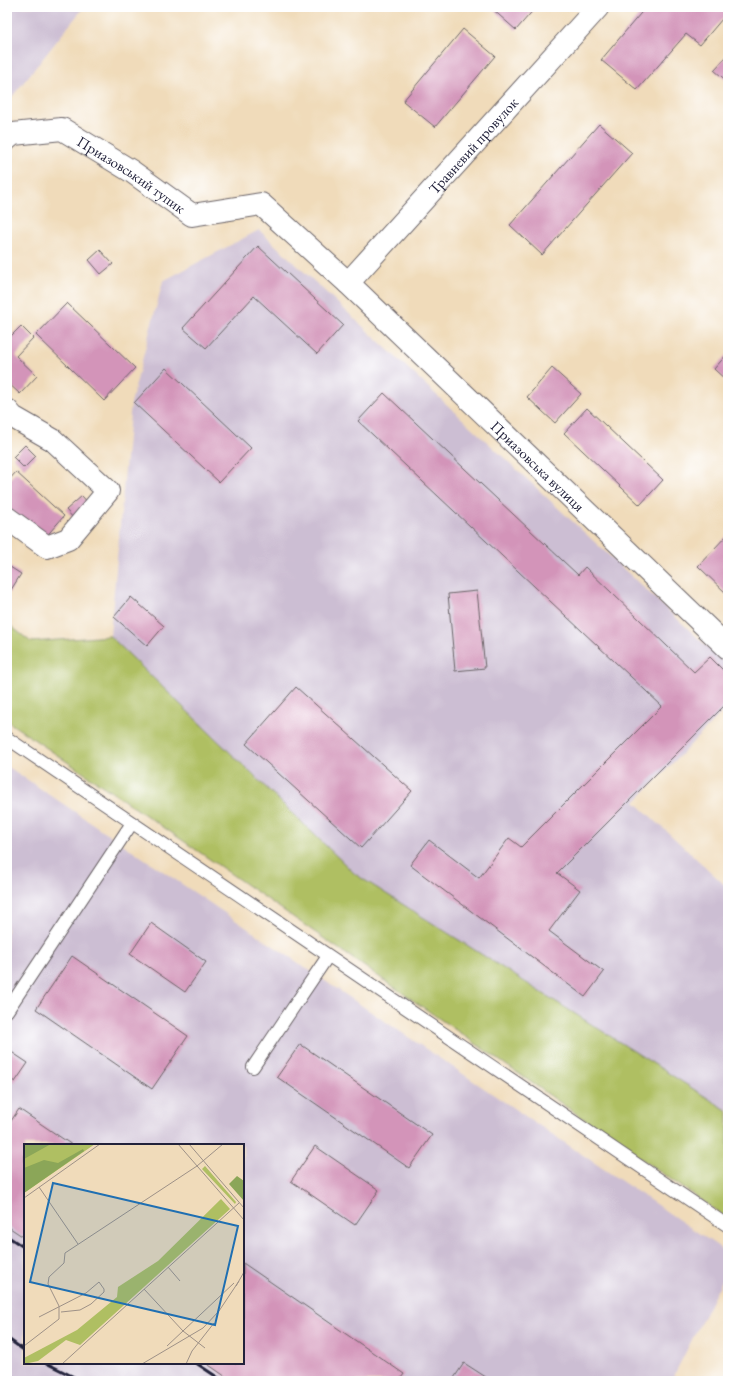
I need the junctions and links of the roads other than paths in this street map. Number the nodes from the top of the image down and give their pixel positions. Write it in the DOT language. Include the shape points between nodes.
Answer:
graph roads {
  1 [pos="598,7"];
  2 [pos="7,139"];
  3 [pos="348,283"];
  4 [pos="7,410"];
  5 [pos="7,518"];
  6 [pos="728,648"];
  7 [pos="7,738"];
  8 [pos="132,823"];
  9 [pos="328,956"];
  10 [pos="7,1011"];
  11 [pos="253,1067"];
  12 [pos="728,1226"];
  1 -- 3 [label="street, Травневий провулок"];
  2 -- 3 [label="street, Приазовський тупик" via="13,134 62,129 131,171 192,215 261,204"];
  3 -- 6 [label="street, Приазовська вулиця"];
  4 -- 5 [label="street" via="13,417 53,440 108,491 68,539 47,547"];
  7 -- 8 [label="lane"];
  8 -- 9 [label="lane"];
  8 -- 10 [label="lane"];
  9 -- 11 [label="lane"];
  9 -- 12 [label="lane"];
}
